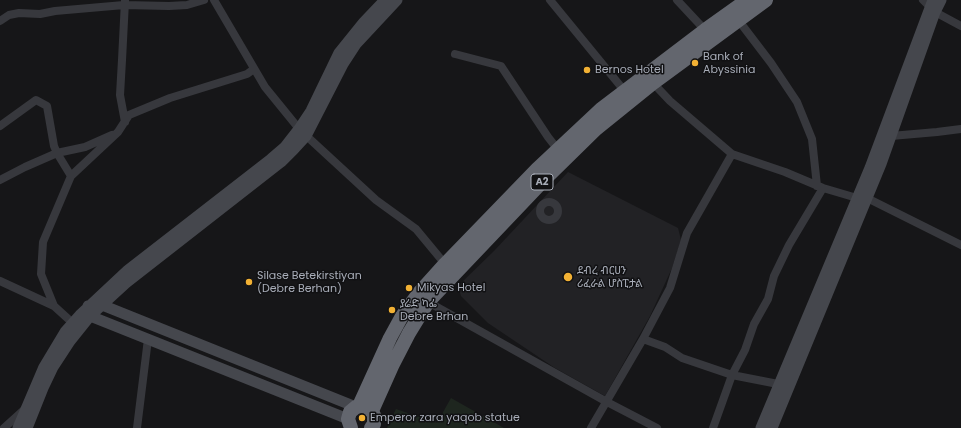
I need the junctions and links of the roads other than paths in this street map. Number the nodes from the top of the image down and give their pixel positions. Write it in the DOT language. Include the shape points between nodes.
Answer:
graph roads {
  1 [pos="204,0"];
  2 [pos="214,0"];
  3 [pos="385,0"];
  4 [pos="396,0"];
  5 [pos="550,0"];
  6 [pos="677,0"];
  7 [pos="748,0"];
  8 [pos="766,0"];
  9 [pos="941,0"];
  10 [pos="125,2"];
  11 [pos="930,5"];
  12 [pos="0,21"];
  13 [pos="739,21"];
  14 [pos="961,26"];
  15 [pos="705,30"];
  16 [pos="456,54"];
  17 [pos="254,69"];
  18 [pos="653,83"];
  19 [pos="628,96"];
  20 [pos="125,122"];
  21 [pos="0,126"];
  22 [pos="961,129"];
  23 [pos="118,132"];
  24 [pos="302,132"];
  25 [pos="891,136"];
  26 [pos="57,154"];
  27 [pos="561,154"];
  28 [pos="732,154"];
  29 [pos="71,176"];
  30 [pos="0,180"];
  31 [pos="820,187"];
  32 [pos="529,195"];
  33 [pos="862,198"];
  34 [pos="543,205"];
  35 [pos="961,245"];
  36 [pos="445,264"];
  37 [pos="0,281"];
  38 [pos="428,302"];
  39 [pos="102,305"];
  40 [pos="54,306"];
  41 [pos="89,312"];
  42 [pos="77,326"];
  43 [pos="148,339"];
  44 [pos="643,339"];
  45 [pos="732,375"];
  46 [pos="778,384"];
  47 [pos="607,402"];
  48 [pos="27,407"];
  49 [pos="357,414"];
  50 [pos="4,428"];
  51 [pos="18,428"];
  52 [pos="27,428"];
  53 [pos="137,428"];
  54 [pos="371,428"];
  55 [pos="592,428"];
  56 [pos="657,428"];
  57 [pos="713,428"];
  58 [pos="761,428"];
  59 [pos="772,428"];
  1 -- 10 [label="street" via="187,5 169,6"];
  2 -- 17 [label="street"];
  3 -- 24 [label="street" via="339,53"];
  4 -- 24 [label="street" via="356,44"];
  5 -- 19 [label="street"];
  6 -- 15 [label="street"];
  7 -- 15 [label="highway, A2"];
  8 -- 13 [label="highway, A2"];
  9 -- 11 [label="street"];
  10 -- 12 [label="street" via="40,14 9,15"];
  10 -- 20 [label="street" via="120,95"];
  11 -- 14 [label="street"];
  11 -- 25 [label="street"];
  11 -- 33 [label="street"];
  13 -- 18 [label="highway, A2"];
  13 -- 31 [label="street" via="797,102 812,139"];
  15 -- 19 [label="highway, A2"];
  16 -- 27 [label="street" via="501,66"];
  17 -- 20 [label="street" via="248,74 170,98 129,115"];
  17 -- 24 [label="street" via="265,87"];
  18 -- 19 [label="highway, A2"];
  18 -- 28 [label="street" via="670,101"];
  19 -- 27 [label="highway, A2" via="601,109"];
  20 -- 23 [label="street"];
  21 -- 26 [label="street" via="36,100 47,106"];
  22 -- 25 [label="street"];
  23 -- 26 [label="street" via="85,147"];
  23 -- 29 [label="street"];
  24 -- 36 [label="street" via="376,200 416,229"];
  24 -- 39 [label="street" via="281,162 126,283"];
  24 -- 41 [label="street" via="128,270"];
  25 -- 33 [label="street"];
  26 -- 29 [label="street"];
  26 -- 30 [label="street"];
  27 -- 32 [label="highway, A2"];
  27 -- 36 [label="highway, A2"];
  28 -- 31 [label="street"];
  28 -- 44 [label="street" via="688,233 670,288"];
  29 -- 40 [label="street" via="43,242 41,274"];
  31 -- 33 [label="street"];
  31 -- 45 [label="street" via="774,276 768,299"];
  32 -- 34 [label="street"];
  32 -- 38 [label="highway, A2"];
  33 -- 35 [label="street"];
  33 -- 46 [label="street"];
  33 -- 59 [label="street"];
  36 -- 49 [label="highway, A2" via="402,316"];
  37 -- 40 [label="street"];
  38 -- 47 [label="street"];
  38 -- 49 [label="highway, A2" via="393,364"];
  39 -- 41 [label="street"];
  39 -- 49 [label="street"];
  40 -- 42 [label="street"];
  41 -- 42 [label="street"];
  41 -- 43 [label="street"];
  42 -- 48 [label="street" via="65,332 44,367"];
  42 -- 52 [label="street" via="53,367"];
  43 -- 49 [label="street"];
  43 -- 53 [label="street"];
  44 -- 45 [label="street" via="665,347 682,358"];
  44 -- 47 [label="street"];
  45 -- 46 [label="street"];
  45 -- 57 [label="street"];
  46 -- 58 [label="street"];
  47 -- 55 [label="street"];
  47 -- 56 [label="street"];
  48 -- 50 [label="street"];
  48 -- 51 [label="street"];
  49 -- 54 [label="highway" via="375,420"];
}
